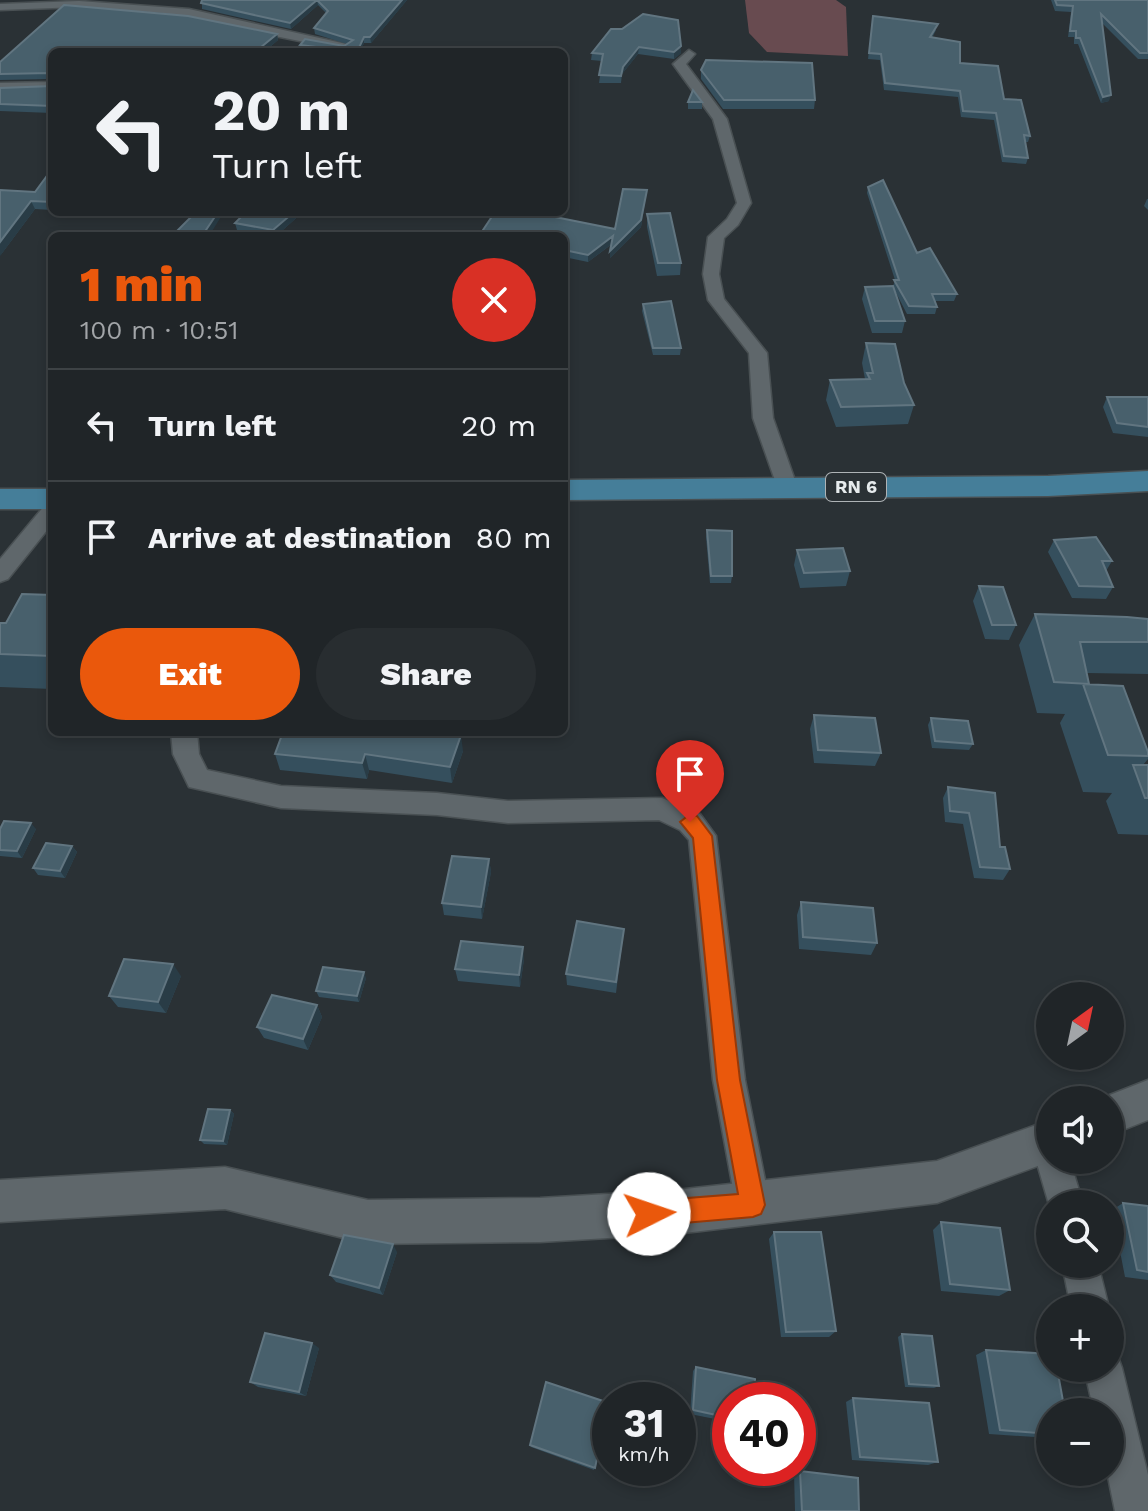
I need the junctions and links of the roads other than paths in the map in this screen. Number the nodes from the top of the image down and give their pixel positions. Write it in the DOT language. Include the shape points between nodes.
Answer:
graph roads {
  1 [pos="0,7"];
  2 [pos="345,45"];
  3 [pos="689,54"];
  4 [pos="48,86"];
  5 [pos="0,87"];
  6 [pos="1148,481"];
  7 [pos="788,489"];
  8 [pos="568,490"];
  9 [pos="0,499"];
  10 [pos="48,499"];
  11 [pos="48,515"];
  12 [pos="0,574"];
  13 [pos="184,736"];
  14 [pos="1148,1100"];
  15 [pos="1124,1109"];
  16 [pos="1036,1152"];
  17 [pos="0,1201"];
  18 [pos="753,1205"];
  19 [pos="1106,1382"];
  20 [pos="1136,1511"];
  1 -- 2 [label="street" via="43,2 210,17 306,42"];
  3 -- 7 [label="street" via="679,64 720,119 744,203 713,246 716,300 758,353 763,418"];
  4 -- 5 [label="street"];
  6 -- 7 [label="main road, RN 6"];
  7 -- 8 [label="main road, RN 6"];
  9 -- 10 [label="main road"];
  11 -- 12 [label="street"];
  13 -- 18 [label="street" via="198,779 267,795 508,812 662,809 690,822 702,836 729,1080"];
  14 -- 15 [label="street"];
  16 -- 18 [label="street" via="937,1182"];
  17 -- 18 [label="street" via="225,1188 368,1222 540,1220"];
  19 -- 20 [label="street"];
}
